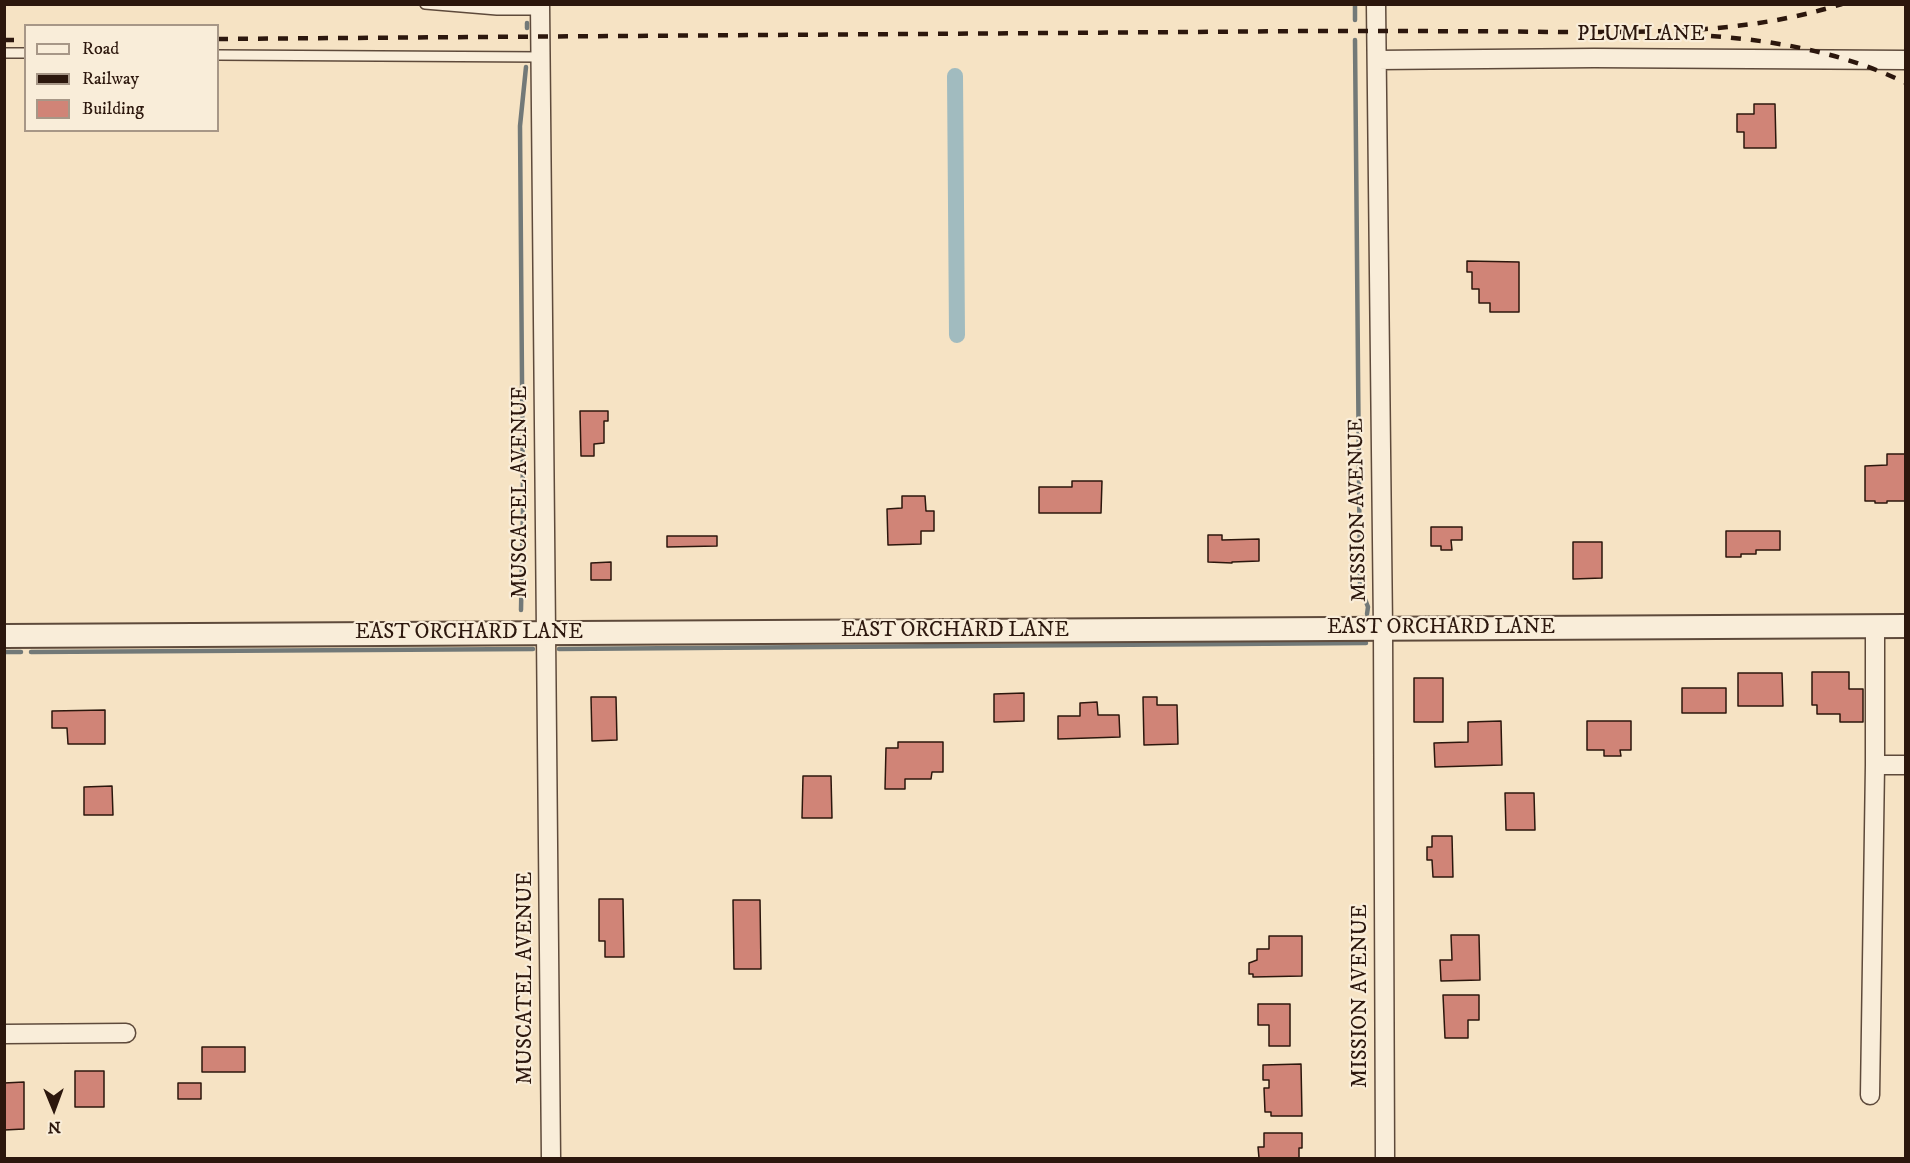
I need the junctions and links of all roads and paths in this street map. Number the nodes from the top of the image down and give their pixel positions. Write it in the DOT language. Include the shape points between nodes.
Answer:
graph roads {
  1 [pos="425,4"];
  2 [pos="1376,4"];
  3 [pos="540,7"];
  4 [pos="4,53"];
  5 [pos="24,53"];
  6 [pos="219,55"];
  7 [pos="541,57"];
  8 [pos="1377,60"];
  9 [pos="1905,60"];
  10 [pos="1905,626"];
  11 [pos="1875,627"];
  12 [pos="1383,629"];
  13 [pos="546,634"];
  14 [pos="4,636"];
  15 [pos="1875,765"];
  16 [pos="1905,765"];
  17 [pos="126,1033"];
  18 [pos="4,1034"];
  19 [pos="1870,1095"];
  20 [pos="551,1158"];
  21 [pos="1385,1158"];
  1 -- 3 [label="lane" via="497,10"];
  2 -- 8 [label="street, MISSION AVENUE"];
  3 -- 7 [label="street, MUSCATEL AVENUE"];
  4 -- 5 [label="lane"];
  6 -- 7 [label="lane"];
  7 -- 13 [label="street, MUSCATEL AVENUE"];
  8 -- 9 [label="street, PLUM LANE"];
  8 -- 12 [label="street, MISSION AVENUE"];
  10 -- 11 [label="street, EAST ORCHARD LANE"];
  11 -- 12 [label="street, EAST ORCHARD LANE"];
  11 -- 15 [label="street"];
  12 -- 13 [label="street, EAST ORCHARD LANE"];
  12 -- 21 [label="street, MISSION AVENUE"];
  13 -- 14 [label="street, EAST ORCHARD LANE"];
  13 -- 20 [label="street, MUSCATEL AVENUE"];
  15 -- 16 [label="street"];
  15 -- 19 [label="street"];
  17 -- 18 [label="street"];
}
